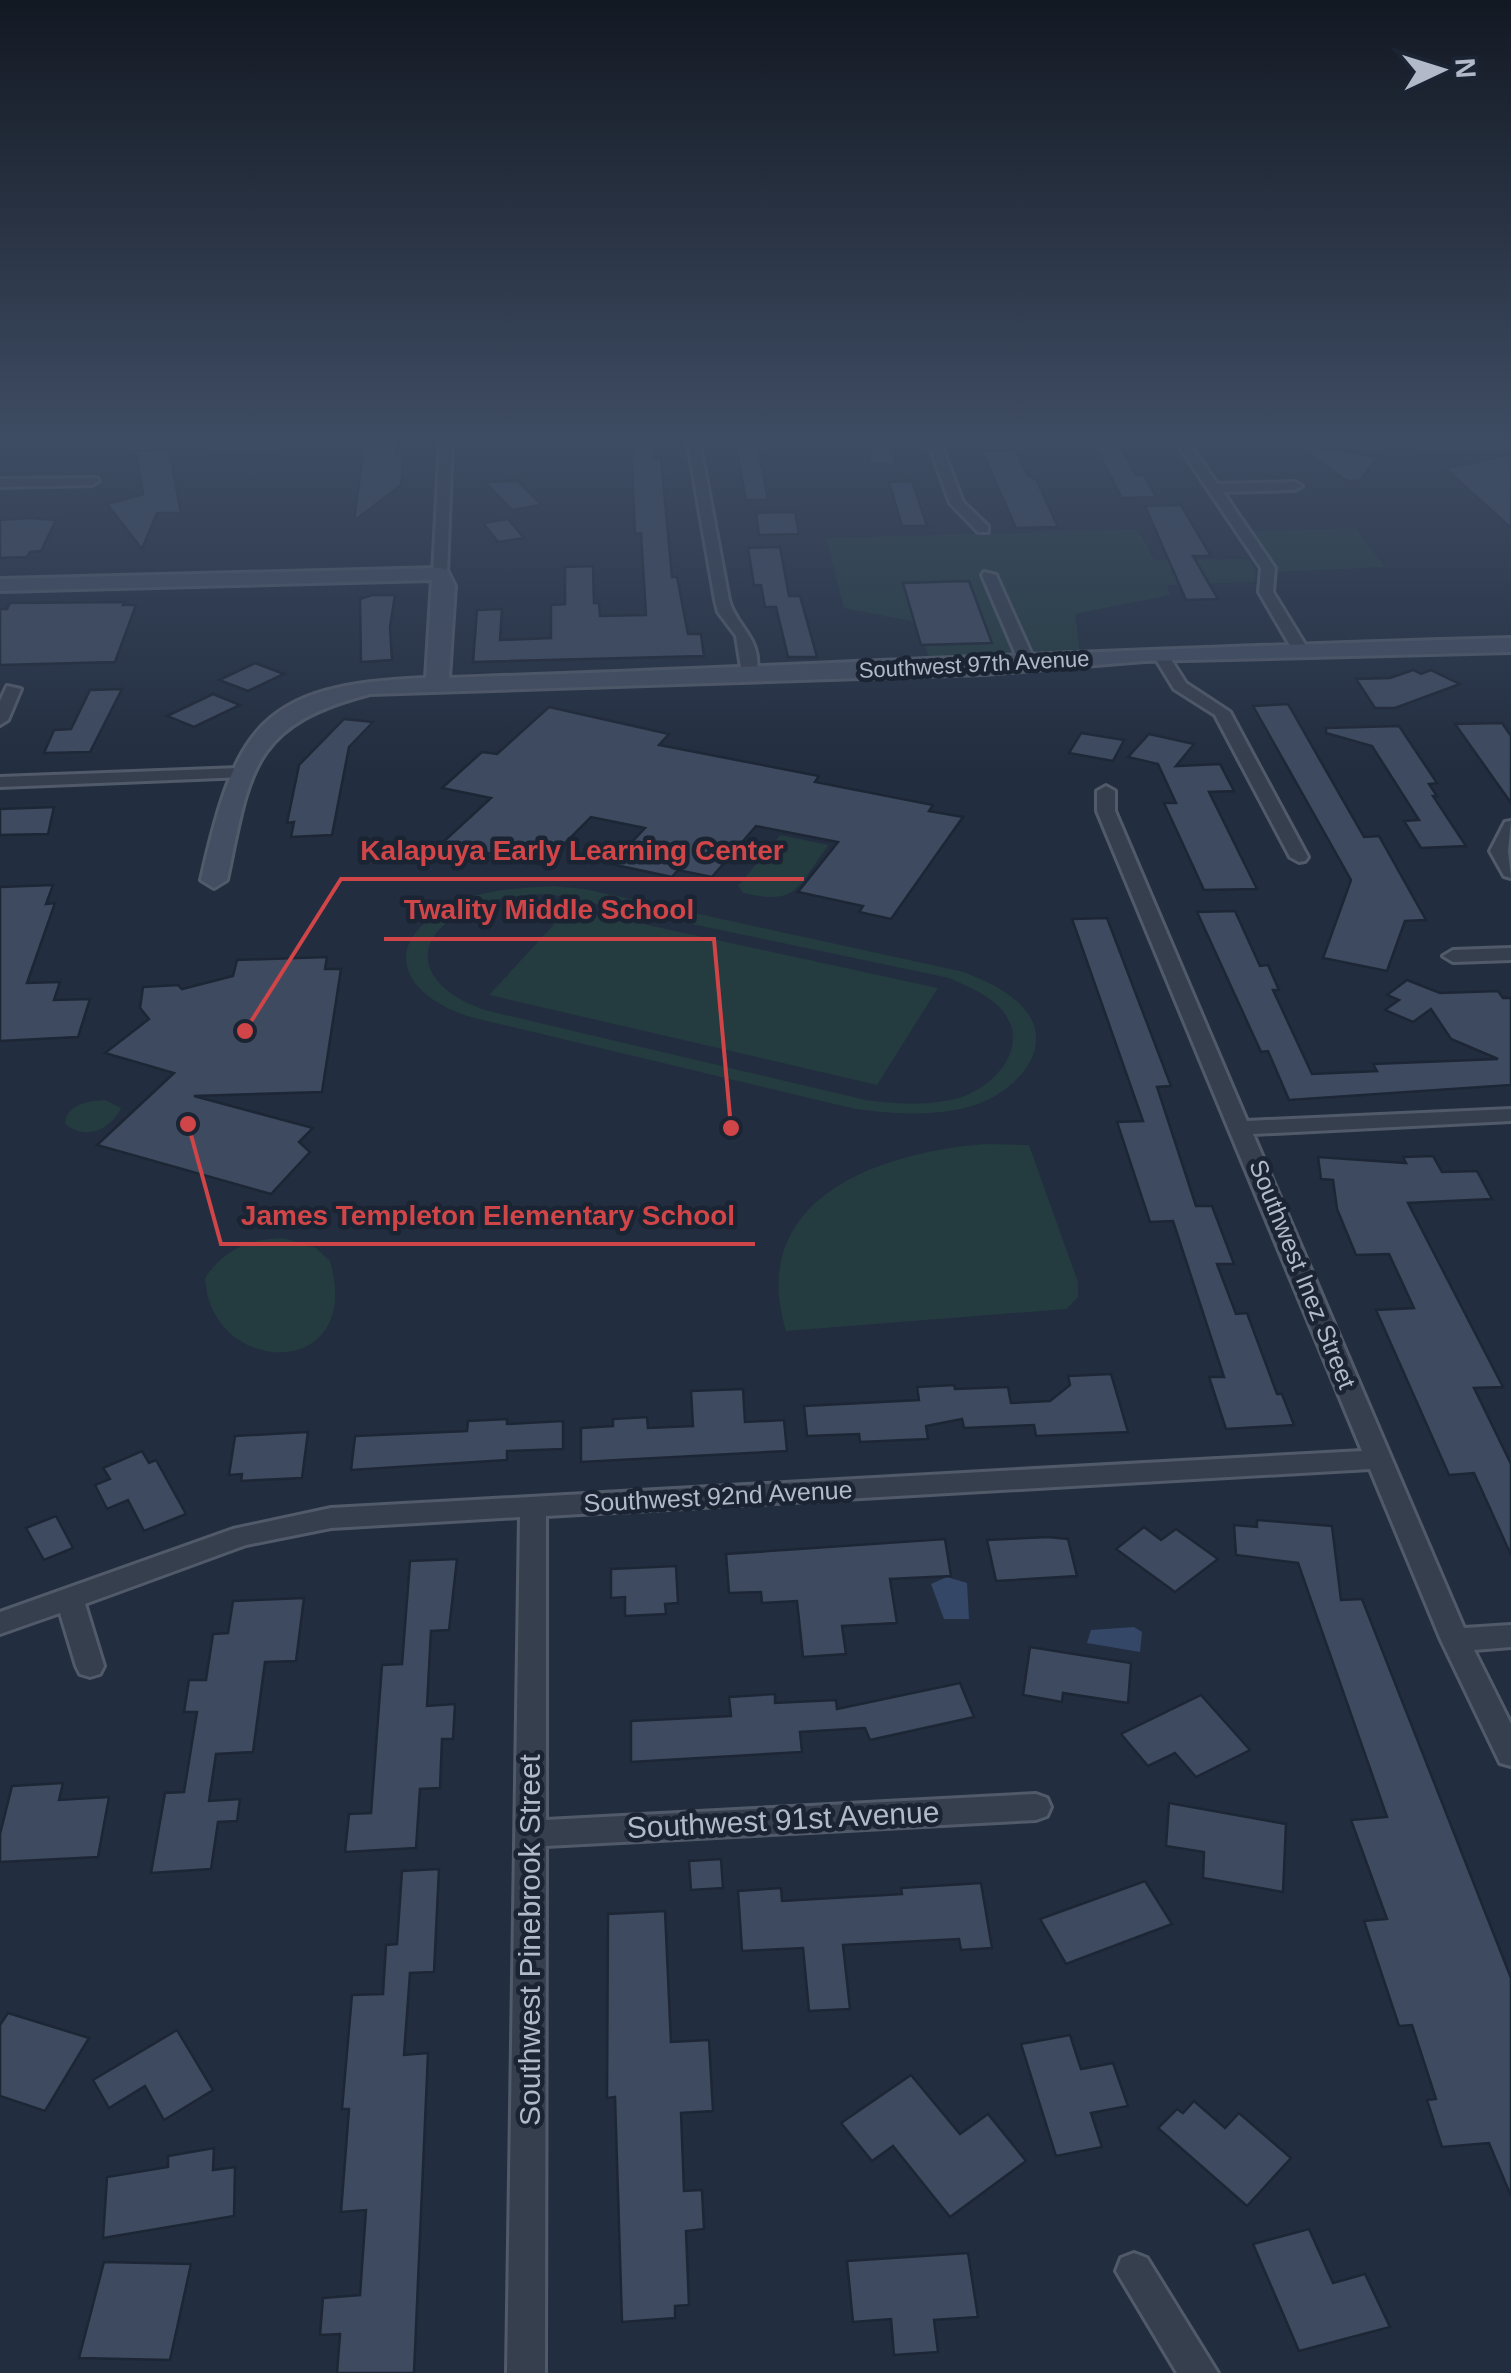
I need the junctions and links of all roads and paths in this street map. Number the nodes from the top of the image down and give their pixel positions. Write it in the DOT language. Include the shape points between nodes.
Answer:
graph roads {
  1 [pos="441,550"];
  2 [pos="713,550"];
  3 [pos="1256,550"];
  4 [pos="440,574"];
  5 [pos="988,575"];
  6 [pos="0,585"];
  7 [pos="1511,645"];
  8 [pos="1300,650"];
  9 [pos="1160,653"];
  10 [pos="1028,664"];
  11 [pos="750,674"];
  12 [pos="437,682"];
  13 [pos="14,690"];
  14 [pos="0,720"];
  15 [pos="238,772"];
  16 [pos="0,782"];
  17 [pos="1106,790"];
  18 [pos="1511,826"];
  19 [pos="1299,857"];
  20 [pos="1511,872"];
  21 [pos="214,880"];
  22 [pos="1511,954"];
  23 [pos="1453,956"];
  24 [pos="1511,1115"];
  25 [pos="1242,1128"];
  26 [pos="1379,1459"];
  27 [pos="533,1507"];
  28 [pos="70,1600"];
  29 [pos="0,1623"];
  30 [pos="1511,1636"];
  31 [pos="1456,1640"];
  32 [pos="90,1666"];
  33 [pos="1511,1754"];
  34 [pos="1036,1807"];
  35 [pos="531,1834"];
  36 [pos="1134,2272"];
  37 [pos="526,2373"];
  38 [pos="1199,2373"];
  1 -- 4 [label="street"];
  2 -- 11 [label="street" via="725,612 744,636"];
  3 -- 8 [label="street" via="1268,568 1266,592"];
  4 -- 6 [label="street"];
  4 -- 12 [label="street"];
  5 -- 10 [label="street"];
  7 -- 8 [label="street, Southwest 97th Avenue"];
  8 -- 9 [label="street, Southwest 97th Avenue"];
  9 -- 10 [label="street, Southwest 97th Avenue"];
  9 -- 19 [label="street" via="1180,686 1222,712"];
  10 -- 11 [label="street, Southwest 97th Avenue"];
  11 -- 12 [label="street, Southwest 97th Avenue"];
  12 -- 15 [label="street, Southwest 97th Avenue" via="370,687 312,704 259,736"];
  13 -- 14 [label="street"];
  15 -- 16 [label="street"];
  15 -- 21 [label="street"];
  17 -- 25 [label="street, Southwest Inez Street" via="1106,811"];
  18 -- 20 [label="street" via="1499,851"];
  22 -- 23 [label="street"];
  24 -- 25 [label="street"];
  25 -- 26 [label="street, Southwest Inez Street"];
  26 -- 27 [label="street, Southwest 92nd Avenue"];
  26 -- 31 [label="street, Southwest Inez Street"];
  27 -- 28 [label="street, Southwest 92nd Avenue" via="290,1524"];
  27 -- 35 [label="street, Southwest Pinebrook Street"];
  28 -- 29 [label="street, Southwest 92nd Avenue"];
  28 -- 32 [label="street"];
  30 -- 31 [label="street"];
  31 -- 33 [label="street, Southwest Inez Street"];
  34 -- 35 [label="street, Southwest 91st Avenue"];
  35 -- 37 [label="street, Southwest Pinebrook Street"];
  36 -- 38 [label="street"];
}
